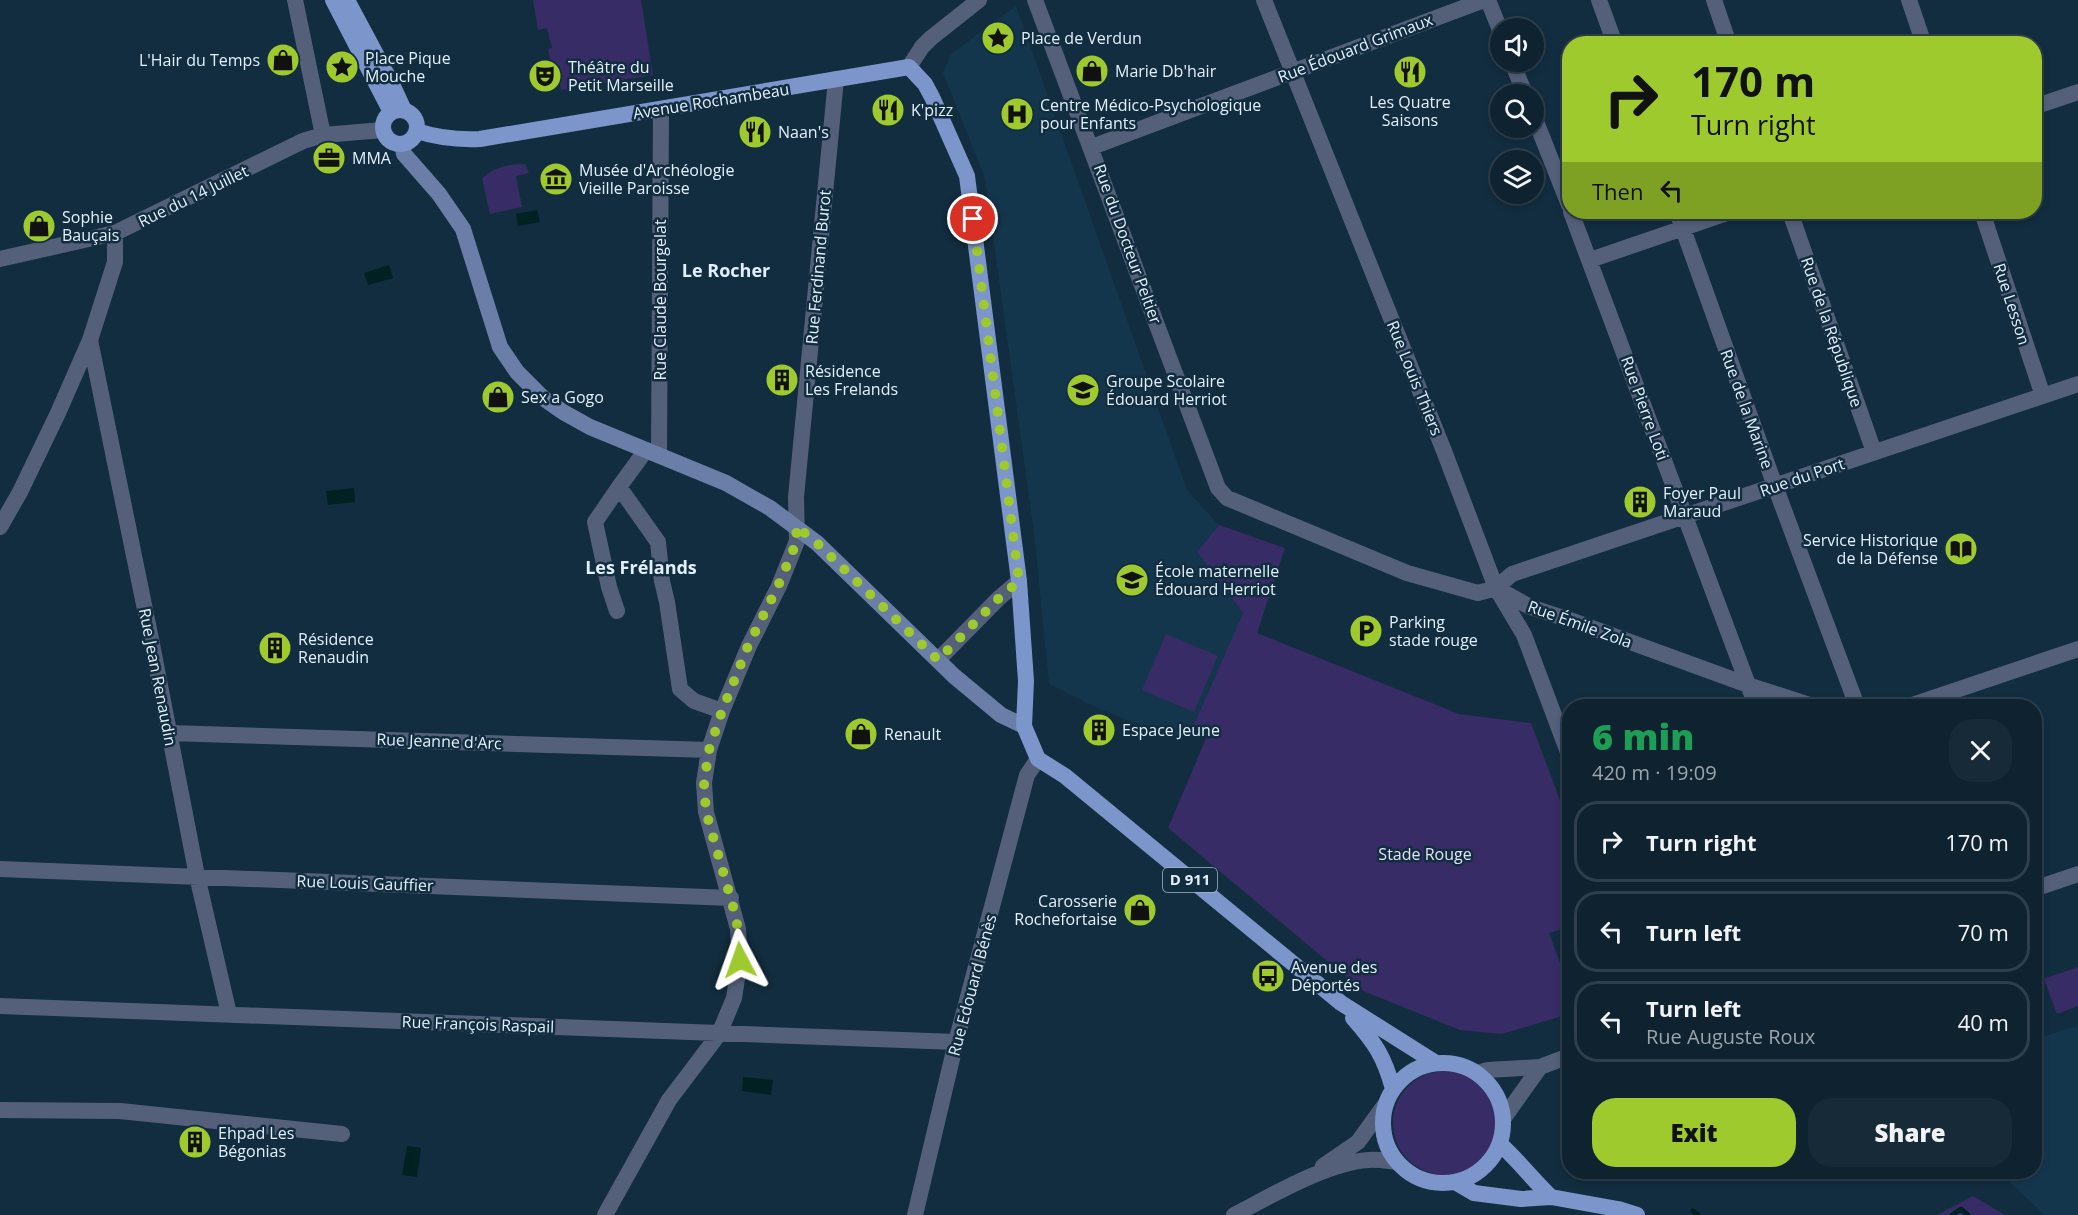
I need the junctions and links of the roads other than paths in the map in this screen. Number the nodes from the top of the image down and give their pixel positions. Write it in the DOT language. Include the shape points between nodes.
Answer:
graph roads {
  1 [pos="294,0"];
  2 [pos="333,0"];
  3 [pos="347,0"];
  4 [pos="979,0"];
  5 [pos="1035,0"];
  6 [pos="1264,0"];
  7 [pos="1486,0"];
  8 [pos="1599,0"];
  9 [pos="1714,0"];
  10 [pos="1909,0"];
  11 [pos="1494,18"];
  12 [pos="1612,36"];
  13 [pos="1727,36"];
  14 [pos="1921,36"];
  15 [pos="909,67"];
  16 [pos="1293,72"];
  17 [pos="836,79"];
  18 [pos="2078,92"];
  19 [pos="2042,104"];
  20 [pos="661,110"];
  21 [pos="397,111"];
  22 [pos="383,130"];
  23 [pos="417,130"];
  24 [pos="323,135"];
  25 [pos="1542,138"];
  26 [pos="402,144"];
  27 [pos="1092,147"];
  28 [pos="1562,188"];
  29 [pos="1574,219"];
  30 [pos="1680,219"];
  31 [pos="1709,219"];
  32 [pos="1792,219"];
  33 [pos="1984,219"];
  34 [pos="1683,228"];
  35 [pos="115,233"];
  36 [pos="0,259"];
  37 [pos="1590,260"];
  38 [pos="90,340"];
  39 [pos="2078,384"];
  40 [pos="2043,396"];
  41 [pos="1874,452"];
  42 [pos="653,453"];
  43 [pos="1775,486"];
  44 [pos="619,487"];
  45 [pos="1686,517"];
  46 [pos="0,526"];
  47 [pos="796,526"];
  48 [pos="1019,581"];
  49 [pos="1496,588"];
  50 [pos="617,611"];
  51 [pos="2078,649"];
  52 [pos="938,660"];
  53 [pos="1748,685"];
  54 [pos="1753,699"];
  55 [pos="1791,699"];
  56 [pos="1854,699"];
  57 [pos="1931,699"];
  58 [pos="722,711"];
  59 [pos="1024,726"];
  60 [pos="170,733"];
  61 [pos="1562,736"];
  62 [pos="709,750"];
  63 [pos="1038,759"];
  64 [pos="0,869"];
  65 [pos="2078,874"];
  66 [pos="197,876"];
  67 [pos="2042,886"];
  68 [pos="730,898"];
  69 [pos="1341,1003"];
  70 [pos="0,1006"];
  71 [pos="229,1014"];
  72 [pos="719,1034"];
  73 [pos="956,1042"];
  74 [pos="1562,1059"];
  75 [pos="1436,1063"];
  76 [pos="1540,1067"];
  77 [pos="1477,1073"];
  78 [pos="1393,1089"];
  79 [pos="1384,1106"];
  80 [pos="0,1110"];
  81 [pos="1503,1119"];
  82 [pos="342,1134"];
  83 [pos="1500,1144"];
  84 [pos="1396,1162"];
  85 [pos="1457,1183"];
  86 [pos="1281,1191"];
  87 [pos="1551,1197"];
  88 [pos="605,1215"];
  89 [pos="915,1215"];
  90 [pos="1234,1215"];
  91 [pos="1637,1215"];
  1 -- 24 [label="street"];
  2 -- 21 [label="main road"];
  3 -- 21 [label="main road" via="392,84"];
  4 -- 15 [label="street" via="931,38"];
  5 -- 27 [label="street, Rue du Docteur Peltier"];
  6 -- 16 [label="street, Rue Louis Thiers"];
  7 -- 11 [label="street"];
  7 -- 16 [label="street, Rue Édouard Grimaux"];
  8 -- 12 [label="street"];
  9 -- 13 [label="street"];
  10 -- 14 [label="street"];
  15 -- 17 [label="main road, Avenue Rochambeau"];
  15 -- 48 [label="main road" via="932,97 967,176"];
  16 -- 27 [label="street, Rue Édouard Grimaux"];
  16 -- 49 [label="street, Rue Louis Thiers"];
  17 -- 20 [label="main road, Avenue Rochambeau"];
  17 -- 47 [label="street, Rue Ferdinand Burot"];
  18 -- 19 [label="street"];
  20 -- 23 [label="main road, Avenue Rochambeau" via="480,139 458,140"];
  20 -- 42 [label="street, Rue Claude Bourgelat"];
  21 -- 22 [label="main road" via="383,123"];
  21 -- 23 [label="main road" via="414,118"];
  22 -- 24 [label="street, Rue du 14 Juillet"];
  22 -- 26 [label="main road" via="389,141"];
  23 -- 26 [label="main road" via="414,138"];
  24 -- 35 [label="street, Rue du 14 Juillet" via="303,141"];
  25 -- 28 [label="street"];
  26 -- 42 [label="main road" via="404,154 463,229 500,347 517,372 563,412"];
  27 -- 49 [label="street, Rue du Docteur Peltier" via="1218,488 1227,498 1407,573 1478,593"];
  29 -- 37 [label="street, Rue Pierre Loti"];
  30 -- 34 [label="street, Rue de la Marine"];
  31 -- 34 [label="street"];
  32 -- 41 [label="street, Rue de la République"];
  33 -- 40 [label="street, Rue Lesson"];
  34 -- 37 [label="street"];
  34 -- 43 [label="street, Rue de la Marine"];
  35 -- 36 [label="street, Rue du 14 Juillet"];
  35 -- 38 [label="street" via="115,262"];
  37 -- 45 [label="street, Rue Pierre Loti"];
  38 -- 46 [label="street" via="30,472"];
  38 -- 60 [label="street, Rue Jean Renaudin"];
  39 -- 40 [label="street, Rue du Port"];
  40 -- 41 [label="street, Rue du Port"];
  41 -- 43 [label="street, Rue du Port"];
  42 -- 44 [label="street"];
  42 -- 47 [label="main road" via="726,483"];
  43 -- 45 [label="street, Rue du Port"];
  43 -- 56 [label="street, Rue de la Marine"];
  44 -- 50 [label="street" via="595,522"];
  44 -- 58 [label="street" via="658,542 680,689 694,701"];
  45 -- 49 [label="street, Rue du Port" via="1512,574"];
  45 -- 53 [label="street, Rue Pierre Loti"];
  47 -- 52 [label="main road"];
  47 -- 58 [label="street, Rue Ferdinand Burot" via="797,541"];
  48 -- 52 [label="street"];
  48 -- 59 [label="main road" via="1026,681"];
  49 -- 53 [label="street, Rue Émile Zola" via="1530,608"];
  49 -- 61 [label="street, Rue Louis Thiers" via="1524,635"];
  51 -- 57 [label="street"];
  52 -- 59 [label="main road" via="1001,715"];
  53 -- 54 [label="street, Rue Pierre Loti"];
  53 -- 55 [label="street, Rue Émile Zola"];
  58 -- 62 [label="street, Rue Ferdinand Burot"];
  59 -- 63 [label="main road"];
  60 -- 62 [label="street, Rue Jeanne d'Arc"];
  60 -- 66 [label="street, Rue Jean Renaudin"];
  62 -- 68 [label="street, Rue Ferdinand Burot" via="704,783 706,812"];
  63 -- 69 [label="main road, D 911" via="1065,776"];
  63 -- 73 [label="street, Rue Edouard Bénès" via="1027,775"];
  64 -- 66 [label="street, Rue Louis Gauffier"];
  65 -- 67 [label="street"];
  66 -- 68 [label="street, Rue Louis Gauffier"];
  66 -- 71 [label="street, Rue Jean Renaudin"];
  68 -- 72 [label="street, Rue Ferdinand Burot" via="740,960 734,998"];
  69 -- 75 [label="main road, D 911"];
  69 -- 78 [label="main road, D 911" via="1374,1042"];
  70 -- 71 [label="street, Rue François Raspail"];
  71 -- 72 [label="street, Rue François Raspail"];
  72 -- 73 [label="street, Rue François Raspail"];
  72 -- 88 [label="street, Rue Ferdinand Burot" via="669,1100"];
  73 -- 89 [label="street, Rue Edouard Bénès"];
  74 -- 76 [label="street"];
  75 -- 77 [label="main road" via="1464,1066"];
  75 -- 78 [label="main road" via="1419,1067"];
  76 -- 77 [label="street"];
  76 -- 81 [label="street"];
  77 -- 81 [label="main road" via="1490,1085"];
  78 -- 79 [label="main road"];
  79 -- 84 [label="main road" via="1382,1130"];
  79 -- 86 [label="street" via="1358,1142"];
  80 -- 82 [label="street" via="120,1111"];
  81 -- 83 [label="main road"];
  83 -- 85 [label="main road" via="1483,1168"];
  83 -- 87 [label="main road"];
  84 -- 85 [label="main road" via="1414,1178"];
  84 -- 86 [label="street" via="1366,1160 1344,1165"];
  85 -- 87 [label="main road" via="1474,1193"];
  86 -- 90 [label="street"];
  87 -- 91 [label="main road"];
}
